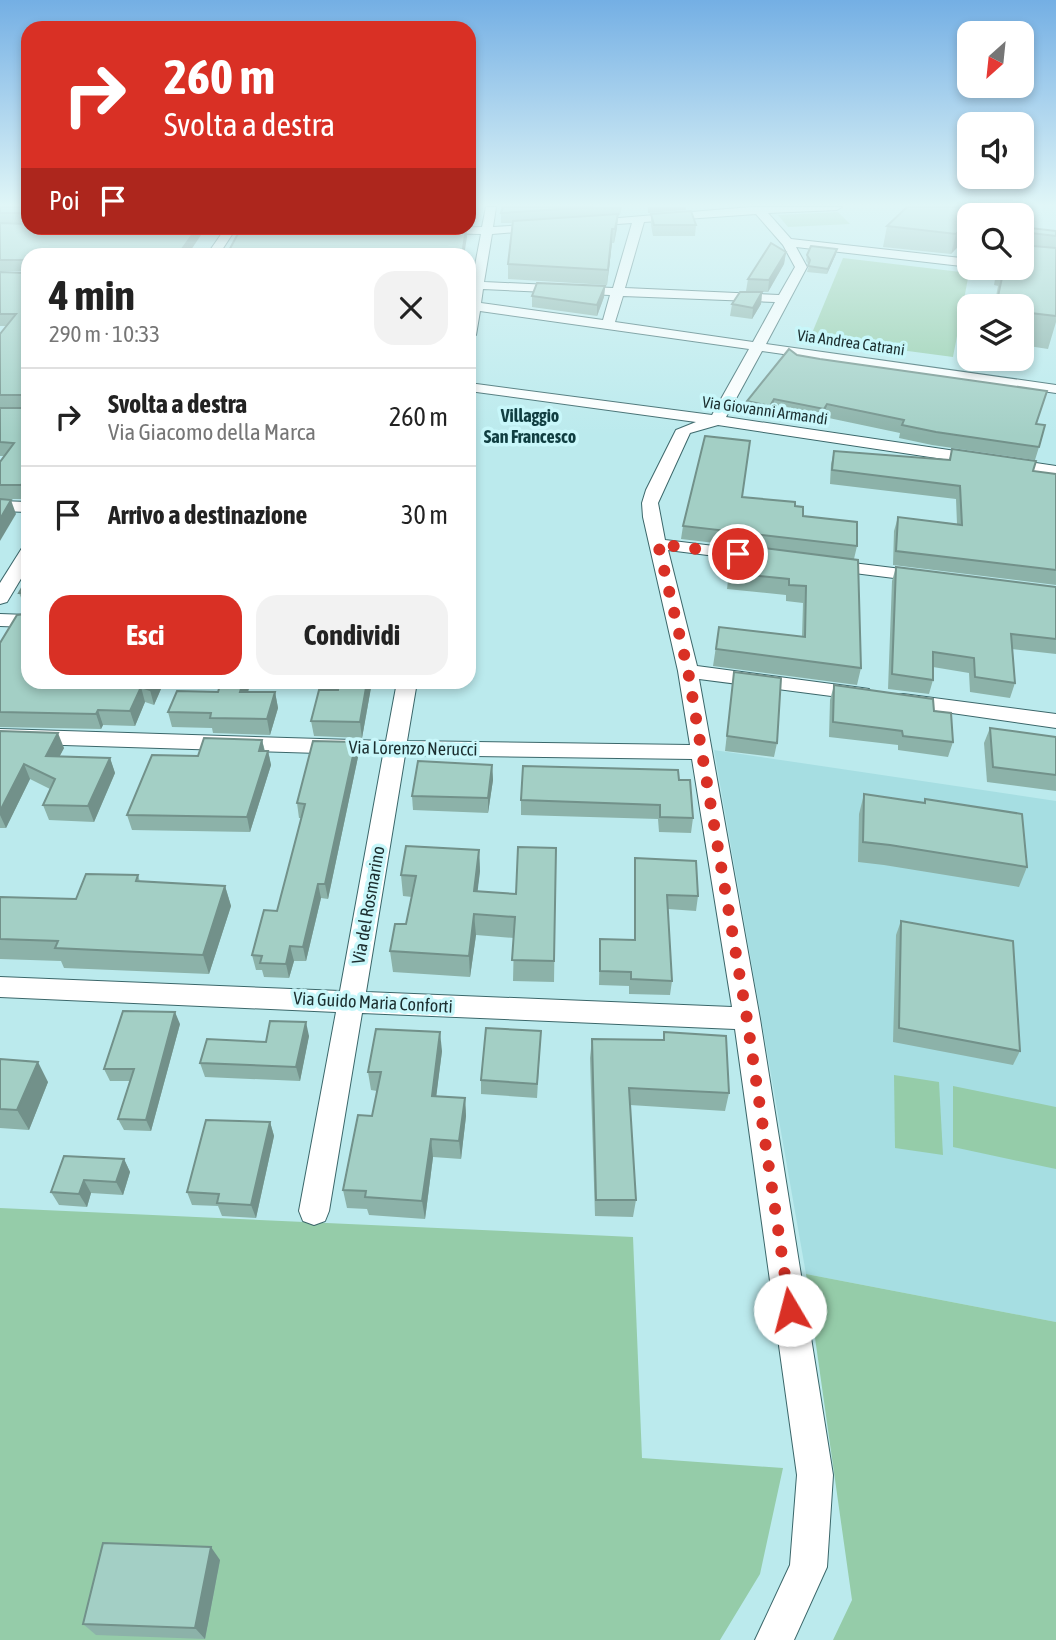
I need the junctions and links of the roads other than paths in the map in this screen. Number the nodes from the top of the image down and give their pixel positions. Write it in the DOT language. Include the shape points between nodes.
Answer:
graph roads {
  1 [pos="620,284"];
  2 [pos="792,284"];
  3 [pos="476,285"];
  4 [pos="618,291"];
  5 [pos="783,299"];
  6 [pos="476,306"];
  7 [pos="608,326"];
  8 [pos="760,347"];
  9 [pos="476,388"];
  10 [pos="1056,389"];
  11 [pos="717,420"];
  12 [pos="1056,471"];
  13 [pos="0,506"];
  14 [pos="21,506"];
  15 [pos="658,544"];
  16 [pos="782,559"];
  17 [pos="809,563"];
  18 [pos="21,564"];
  19 [pos="946,580"];
  20 [pos="0,598"];
  21 [pos="0,620"];
  22 [pos="21,621"];
  23 [pos="688,671"];
  24 [pos="406,689"];
  25 [pos="1056,721"];
  26 [pos="0,736"];
  27 [pos="397,748"];
  28 [pos="700,752"];
  29 [pos="0,987"];
  30 [pos="351,1001"];
  31 [pos="747,1019"];
  32 [pos="314,1211"];
  33 [pos="774,1640"];
  1 -- 4 [label="street"];
  2 -- 5 [label="street"];
  3 -- 4 [label="street"];
  4 -- 5 [label="street"];
  4 -- 7 [label="street"];
  5 -- 8 [label="street"];
  6 -- 7 [label="street, Via Andrea Catrani"];
  7 -- 8 [label="street, Via Andrea Catrani"];
  8 -- 10 [label="street, Via Andrea Catrani"];
  8 -- 11 [label="street"];
  9 -- 11 [label="street, Via Giovanni Armandi"];
  11 -- 12 [label="street, Via Giovanni Armandi"];
  11 -- 15 [label="street" via="684,430 654,490 651,517"];
  13 -- 14 [label="street"];
  15 -- 16 [label="street"];
  15 -- 23 [label="street"];
  17 -- 19 [label="street"];
  18 -- 20 [label="street"];
  21 -- 22 [label="street"];
  23 -- 25 [label="street"];
  23 -- 28 [label="street"];
  24 -- 27 [label="street, Via del Rosmarino"];
  26 -- 27 [label="street, Via Lorenzo Nerucci"];
  27 -- 28 [label="street, Via Lorenzo Nerucci"];
  27 -- 30 [label="street, Via del Rosmarino"];
  28 -- 31 [label="street"];
  29 -- 30 [label="street, Via Guido Maria Conforti"];
  30 -- 31 [label="street, Via Guido Maria Conforti"];
  30 -- 32 [label="street, Via del Rosmarino"];
  31 -- 33 [label="street" via="815,1475 808,1567"];
}
